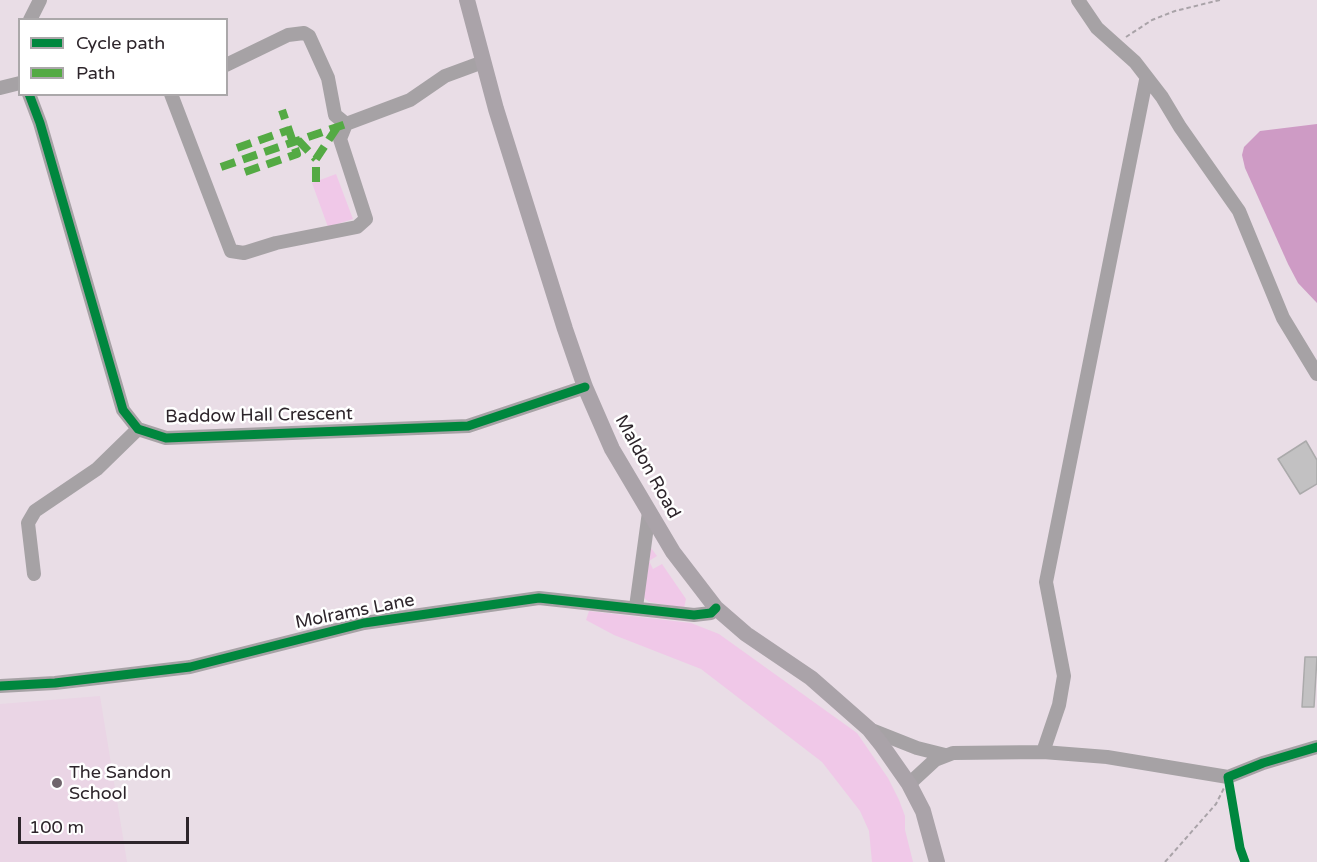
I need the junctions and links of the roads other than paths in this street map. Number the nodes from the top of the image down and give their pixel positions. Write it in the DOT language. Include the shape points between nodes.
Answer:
graph roads {
  1 [pos="40,0"];
  2 [pos="467,0"];
  3 [pos="1078,0"];
  4 [pos="31,18"];
  5 [pos="483,62"];
  6 [pos="228,64"];
  7 [pos="1146,80"];
  8 [pos="18,84"];
  9 [pos="0,88"];
  10 [pos="30,96"];
  11 [pos="172,96"];
  12 [pos="346,124"];
  13 [pos="1317,374"];
  14 [pos="585,387"];
  15 [pos="138,429"];
  16 [pos="649,512"];
  17 [pos="29,571"];
  18 [pos="636,607"];
  19 [pos="716,608"];
  20 [pos="0,686"];
  21 [pos="869,729"];
  22 [pos="1317,747"];
  23 [pos="1043,752"];
  24 [pos="945,755"];
  25 [pos="909,784"];
  26 [pos="937,862"];
  1 -- 4 [label="street"];
  2 -- 5 [label="main road, Maldon Road"];
  3 -- 7 [label="street" via="1097,28 1134,62"];
  5 -- 12 [label="street" via="445,76 410,100"];
  5 -- 14 [label="main road, Maldon Road"];
  6 -- 12 [label="street" via="288,35 304,33 328,78 335,116"];
  7 -- 13 [label="street" via="1162,97 1239,211 1283,318"];
  7 -- 23 [label="street" via="1046,582 1064,676"];
  8 -- 9 [label="street"];
  10 -- 15 [label="street" via="123,410"];
  11 -- 12 [label="street" via="231,251 244,254 276,243 357,227 366,219 340,140"];
  14 -- 15 [label="street, Baddow Hall Crescent" via="468,426 166,438"];
  14 -- 16 [label="main road, Maldon Road" via="612,449"];
  15 -- 17 [label="street" via="97,469 35,512 28,524"];
  16 -- 18 [label="street"];
  16 -- 19 [label="main road, Maldon Road" via="673,552"];
  18 -- 19 [label="street, Molrams Lane" via="694,615 711,613"];
  18 -- 20 [label="street, Molrams Lane" via="540,598 364,623 190,667"];
  19 -- 21 [label="main road, Maldon Road" via="746,634 811,678"];
  21 -- 24 [label="street"];
  21 -- 25 [label="main road, Maldon Road"];
  22 -- 23 [label="street" via="1263,763 1232,789 1107,757"];
  23 -- 24 [label="street"];
  24 -- 25 [label="street"];
  25 -- 26 [label="main road, Maldon Road" via="922,811"];
}
